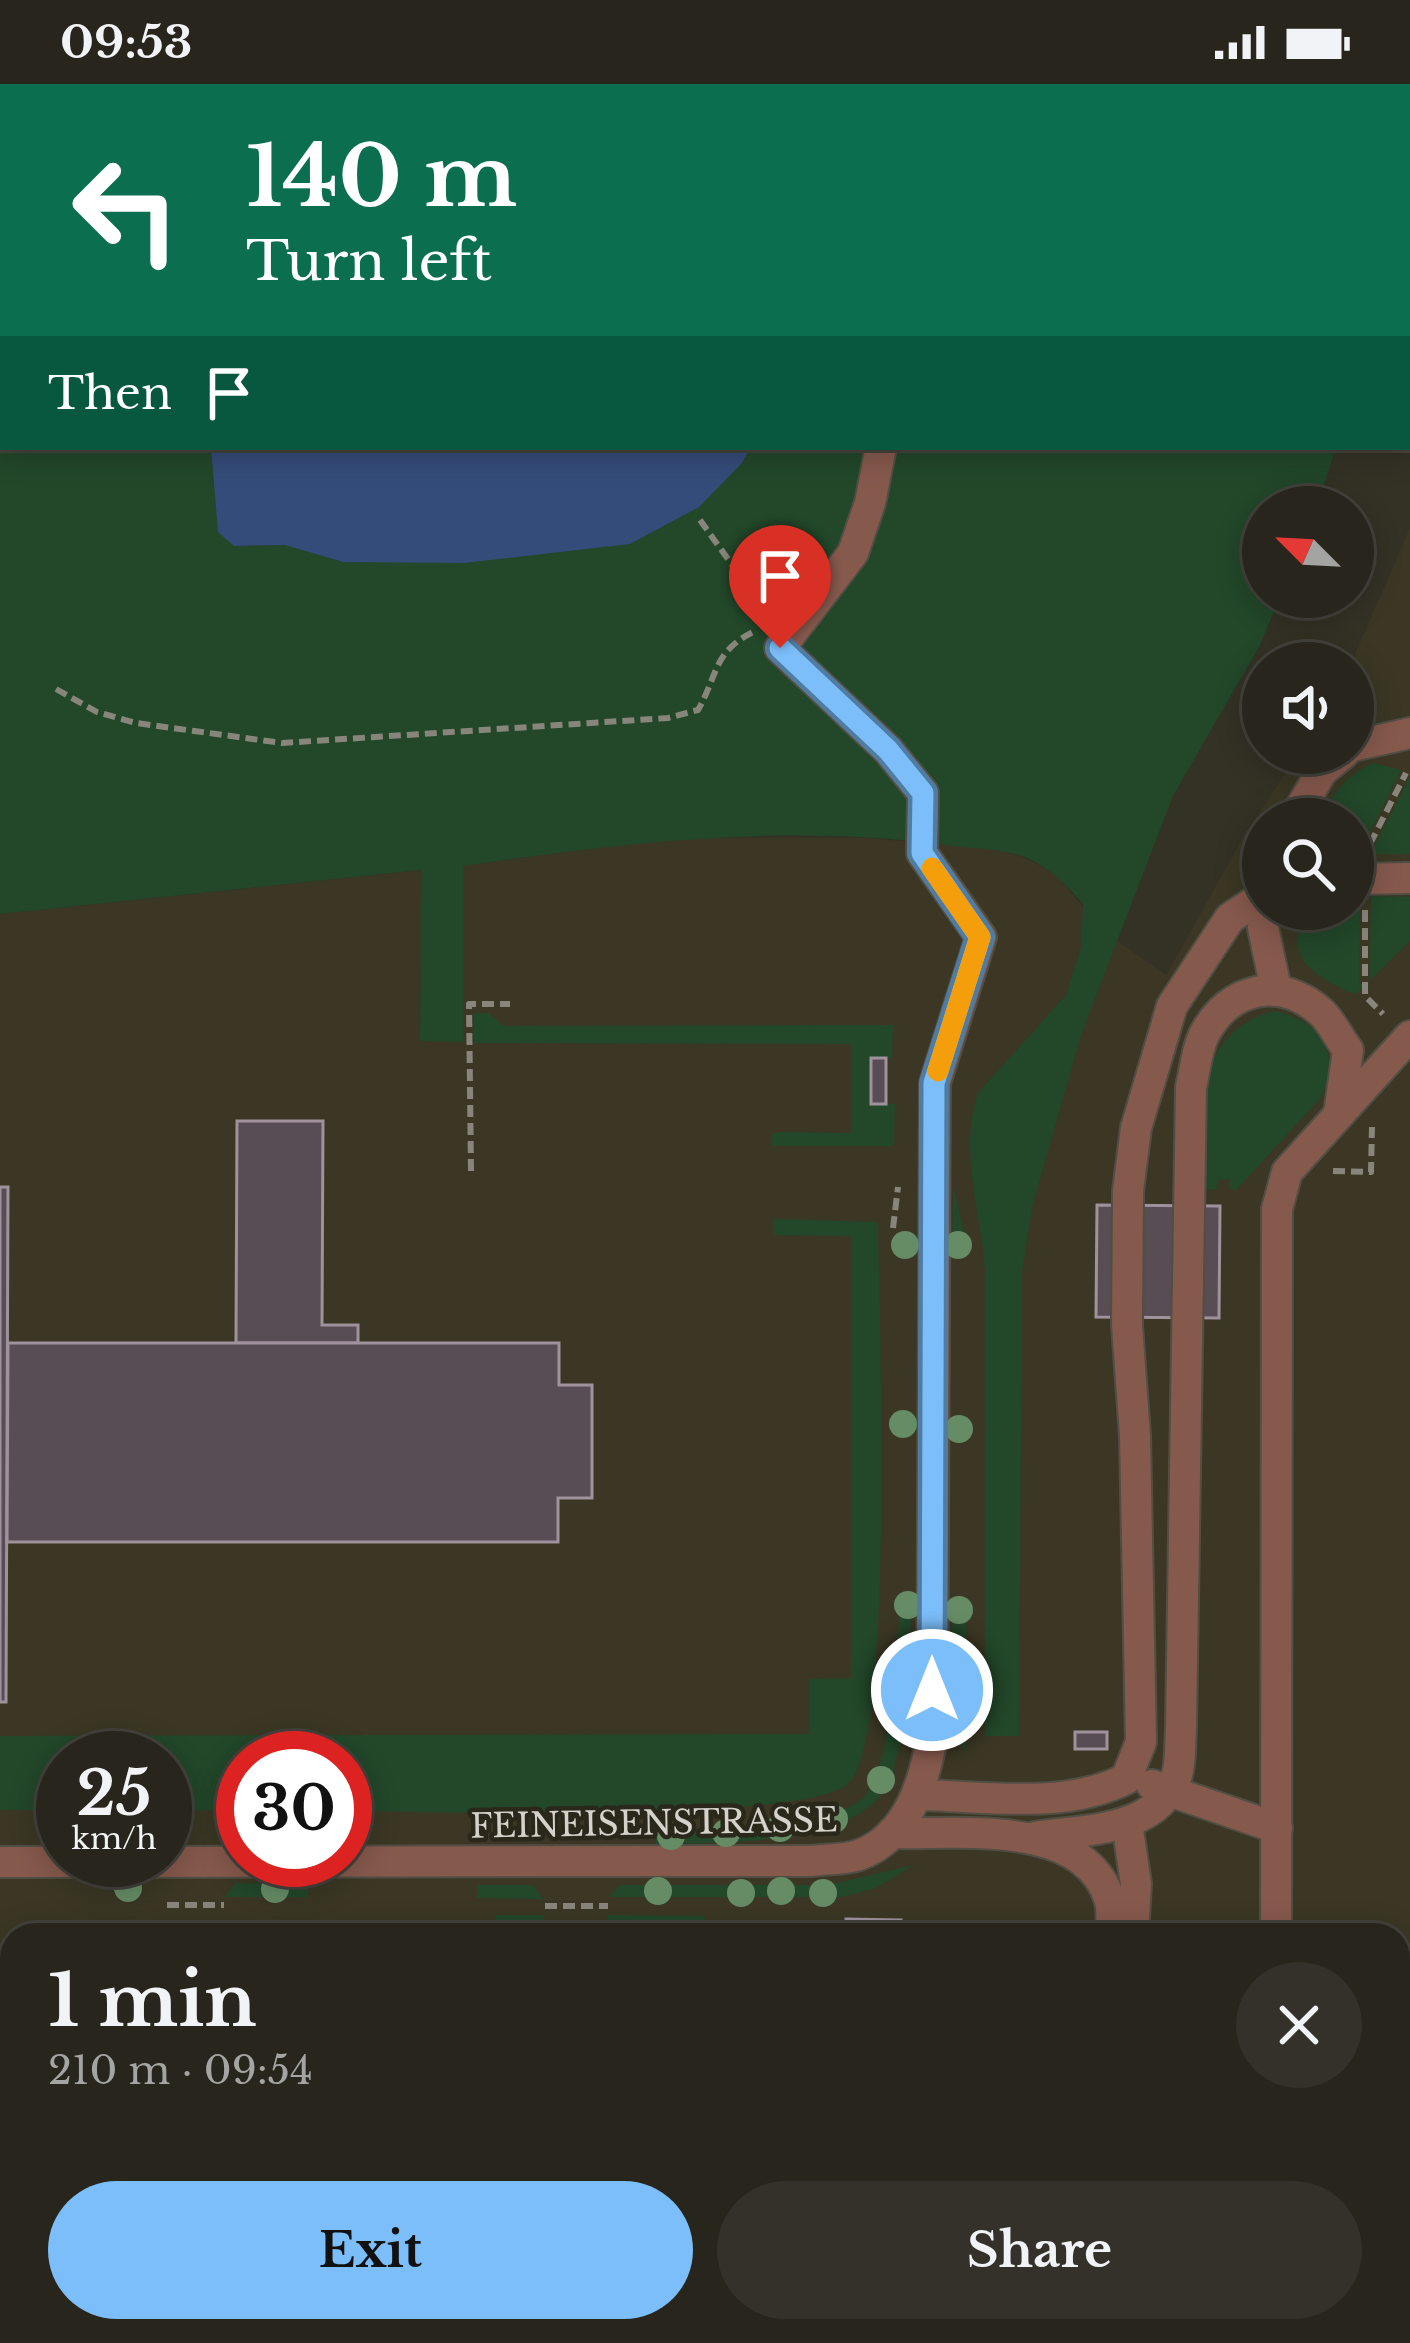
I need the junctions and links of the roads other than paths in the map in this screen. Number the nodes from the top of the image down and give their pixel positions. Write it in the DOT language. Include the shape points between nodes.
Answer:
graph roads {
  1 [pos="880,450"];
  2 [pos="1410,734"];
  3 [pos="1374,742"];
  4 [pos="1374,877"];
  5 [pos="1410,878"];
  6 [pos="1242,910"];
  7 [pos="1263,930"];
  8 [pos="1276,989"];
  9 [pos="1402,1030"];
  10 [pos="1339,1114"];
  11 [pos="1126,1779"];
  12 [pos="1168,1789"];
  13 [pos="918,1795"];
  14 [pos="1127,1823"];
  15 [pos="1277,1828"];
  16 [pos="892,1833"];
  17 [pos="1035,1837"];
  18 [pos="0,1862"];
  19 [pos="1111,1923"];
  20 [pos="1134,1923"];
  21 [pos="1276,1923"];
  1 -- 13 [label="street" via="853,553 780,648 923,793 922,853 980,937 934,1083 932,1737"];
  2 -- 3 [label="street"];
  4 -- 5 [label="street"];
  6 -- 11 [label="street" via="1172,1006 1136,1128 1126,1325 1141,1742"];
  7 -- 8 [label="street"];
  8 -- 10 [label="street" via="1322,1012 1348,1050"];
  8 -- 12 [label="street" via="1255,989 1223,1006 1202,1037 1192,1087 1181,1726 1177,1777"];
  9 -- 10 [label="street"];
  10 -- 15 [label="street" via="1287,1172 1277,1209"];
  11 -- 12 [label="street"];
  11 -- 13 [label="street" via="1100,1792 1053,1797"];
  12 -- 14 [label="street" via="1153,1810"];
  12 -- 15 [label="street"];
  13 -- 16 [label="street"];
  14 -- 17 [label="street"];
  14 -- 20 [label="street"];
  15 -- 21 [label="street"];
  16 -- 17 [label="street"];
  16 -- 18 [label="street, FEINEISENSTRASSE" via="858,1856 811,1861"];
  17 -- 19 [label="street" via="1094,1869 1111,1900"];
}
